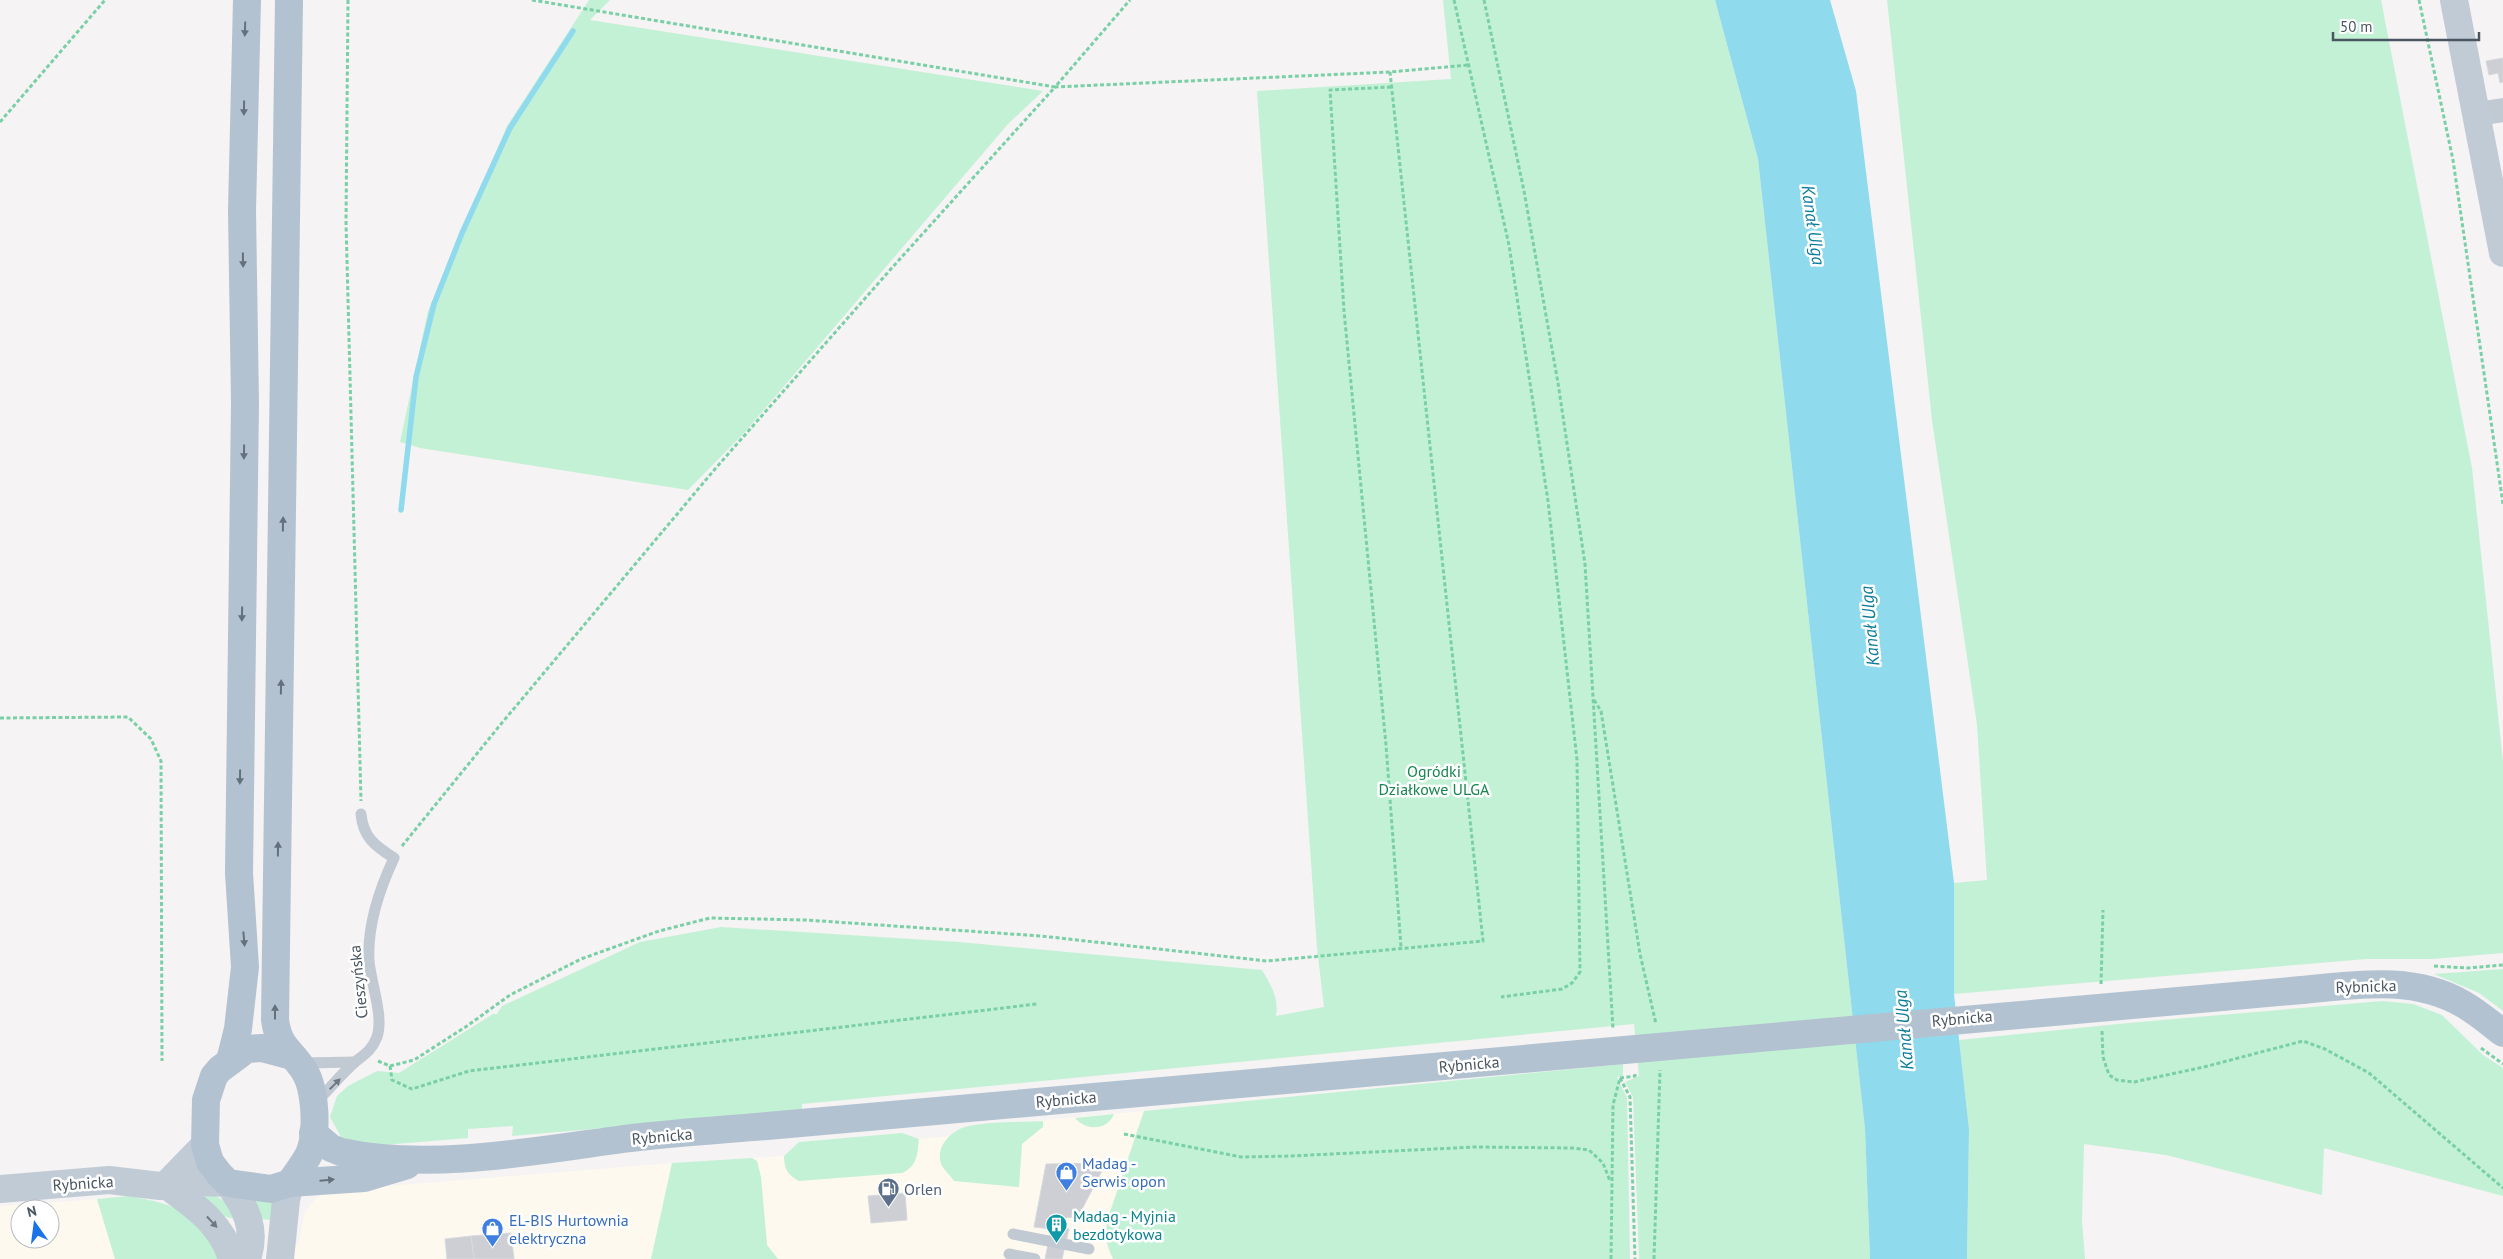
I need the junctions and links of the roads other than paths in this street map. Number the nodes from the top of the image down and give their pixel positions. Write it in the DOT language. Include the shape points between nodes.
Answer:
graph roads {
  1 [pos="247,0"];
  2 [pos="289,0"];
  3 [pos="2454,0"];
  4 [pos="2503,110"];
  5 [pos="2477,114"];
  6 [pos="2503,253"];
  7 [pos="361,814"];
  8 [pos="2503,1034"];
  9 [pos="360,1059"];
  10 [pos="296,1060"];
  11 [pos="230,1061"];
  12 [pos="314,1105"];
  13 [pos="313,1133"];
  14 [pos="205,1145"];
  15 [pos="423,1161"];
  16 [pos="228,1183"];
  17 [pos="290,1184"];
  18 [pos="166,1185"];
  19 [pos="0,1189"];
  20 [pos="1013,1234"];
  21 [pos="1089,1248"];
  22 [pos="1009,1254"];
  23 [pos="232,1259"];
  24 [pos="247,1259"];
  25 [pos="280,1259"];
  26 [pos="1035,1259"];
  1 -- 11 [label="main road, one-way" via="242,211 245,403 239,873 245,968 238,1029"];
  10 -- 2 [label="main road, one-way" via="278,1036 275,1011"];
  3 -- 5 [label="street"];
  4 -- 5 [label="street"];
  5 -- 6 [label="street"];
  7 -- 9 [label="lane, Cieszyńska" via="362,827 370,840 394,858 377,901 370,932 369,959 379,1027 374,1042"];
  8 -- 15 [label="main road, Rybnicka, bridge" via="2462,1004 2433,990 2376,984 767,1126"];
  9 -- 10 [label="lane"];
  12 -- 9 [label="lane, Cieszyńska, one-way"];
  10 -- 11 [label="main road" via="254,1048"];
  10 -- 12 [label="main road" via="311,1085"];
  11 -- 14 [label="main road" via="214,1076 207,1091"];
  12 -- 13 [label="main road"];
  13 -- 15 [label="main road, Rybnicka" via="341,1152"];
  13 -- 17 [label="main road" via="308,1154"];
  14 -- 16 [label="main road" via="215,1169"];
  14 -- 18 [label="street"];
  17 -- 15 [label="main road, Rybnicka, one-way" via="364,1178"];
  16 -- 17 [label="main road" via="262,1189"];
  16 -- 18 [label="street, Rybnicka"];
  16 -- 24 [label="street" via="245,1206 250,1223"];
  17 -- 25 [label="street"];
  18 -- 19 [label="street, Rybnicka" via="109,1180"];
  18 -- 23 [label="street, one-way" via="217,1226"];
  20 -- 21 [label="lane"];
  22 -- 26 [label="lane"];
}
